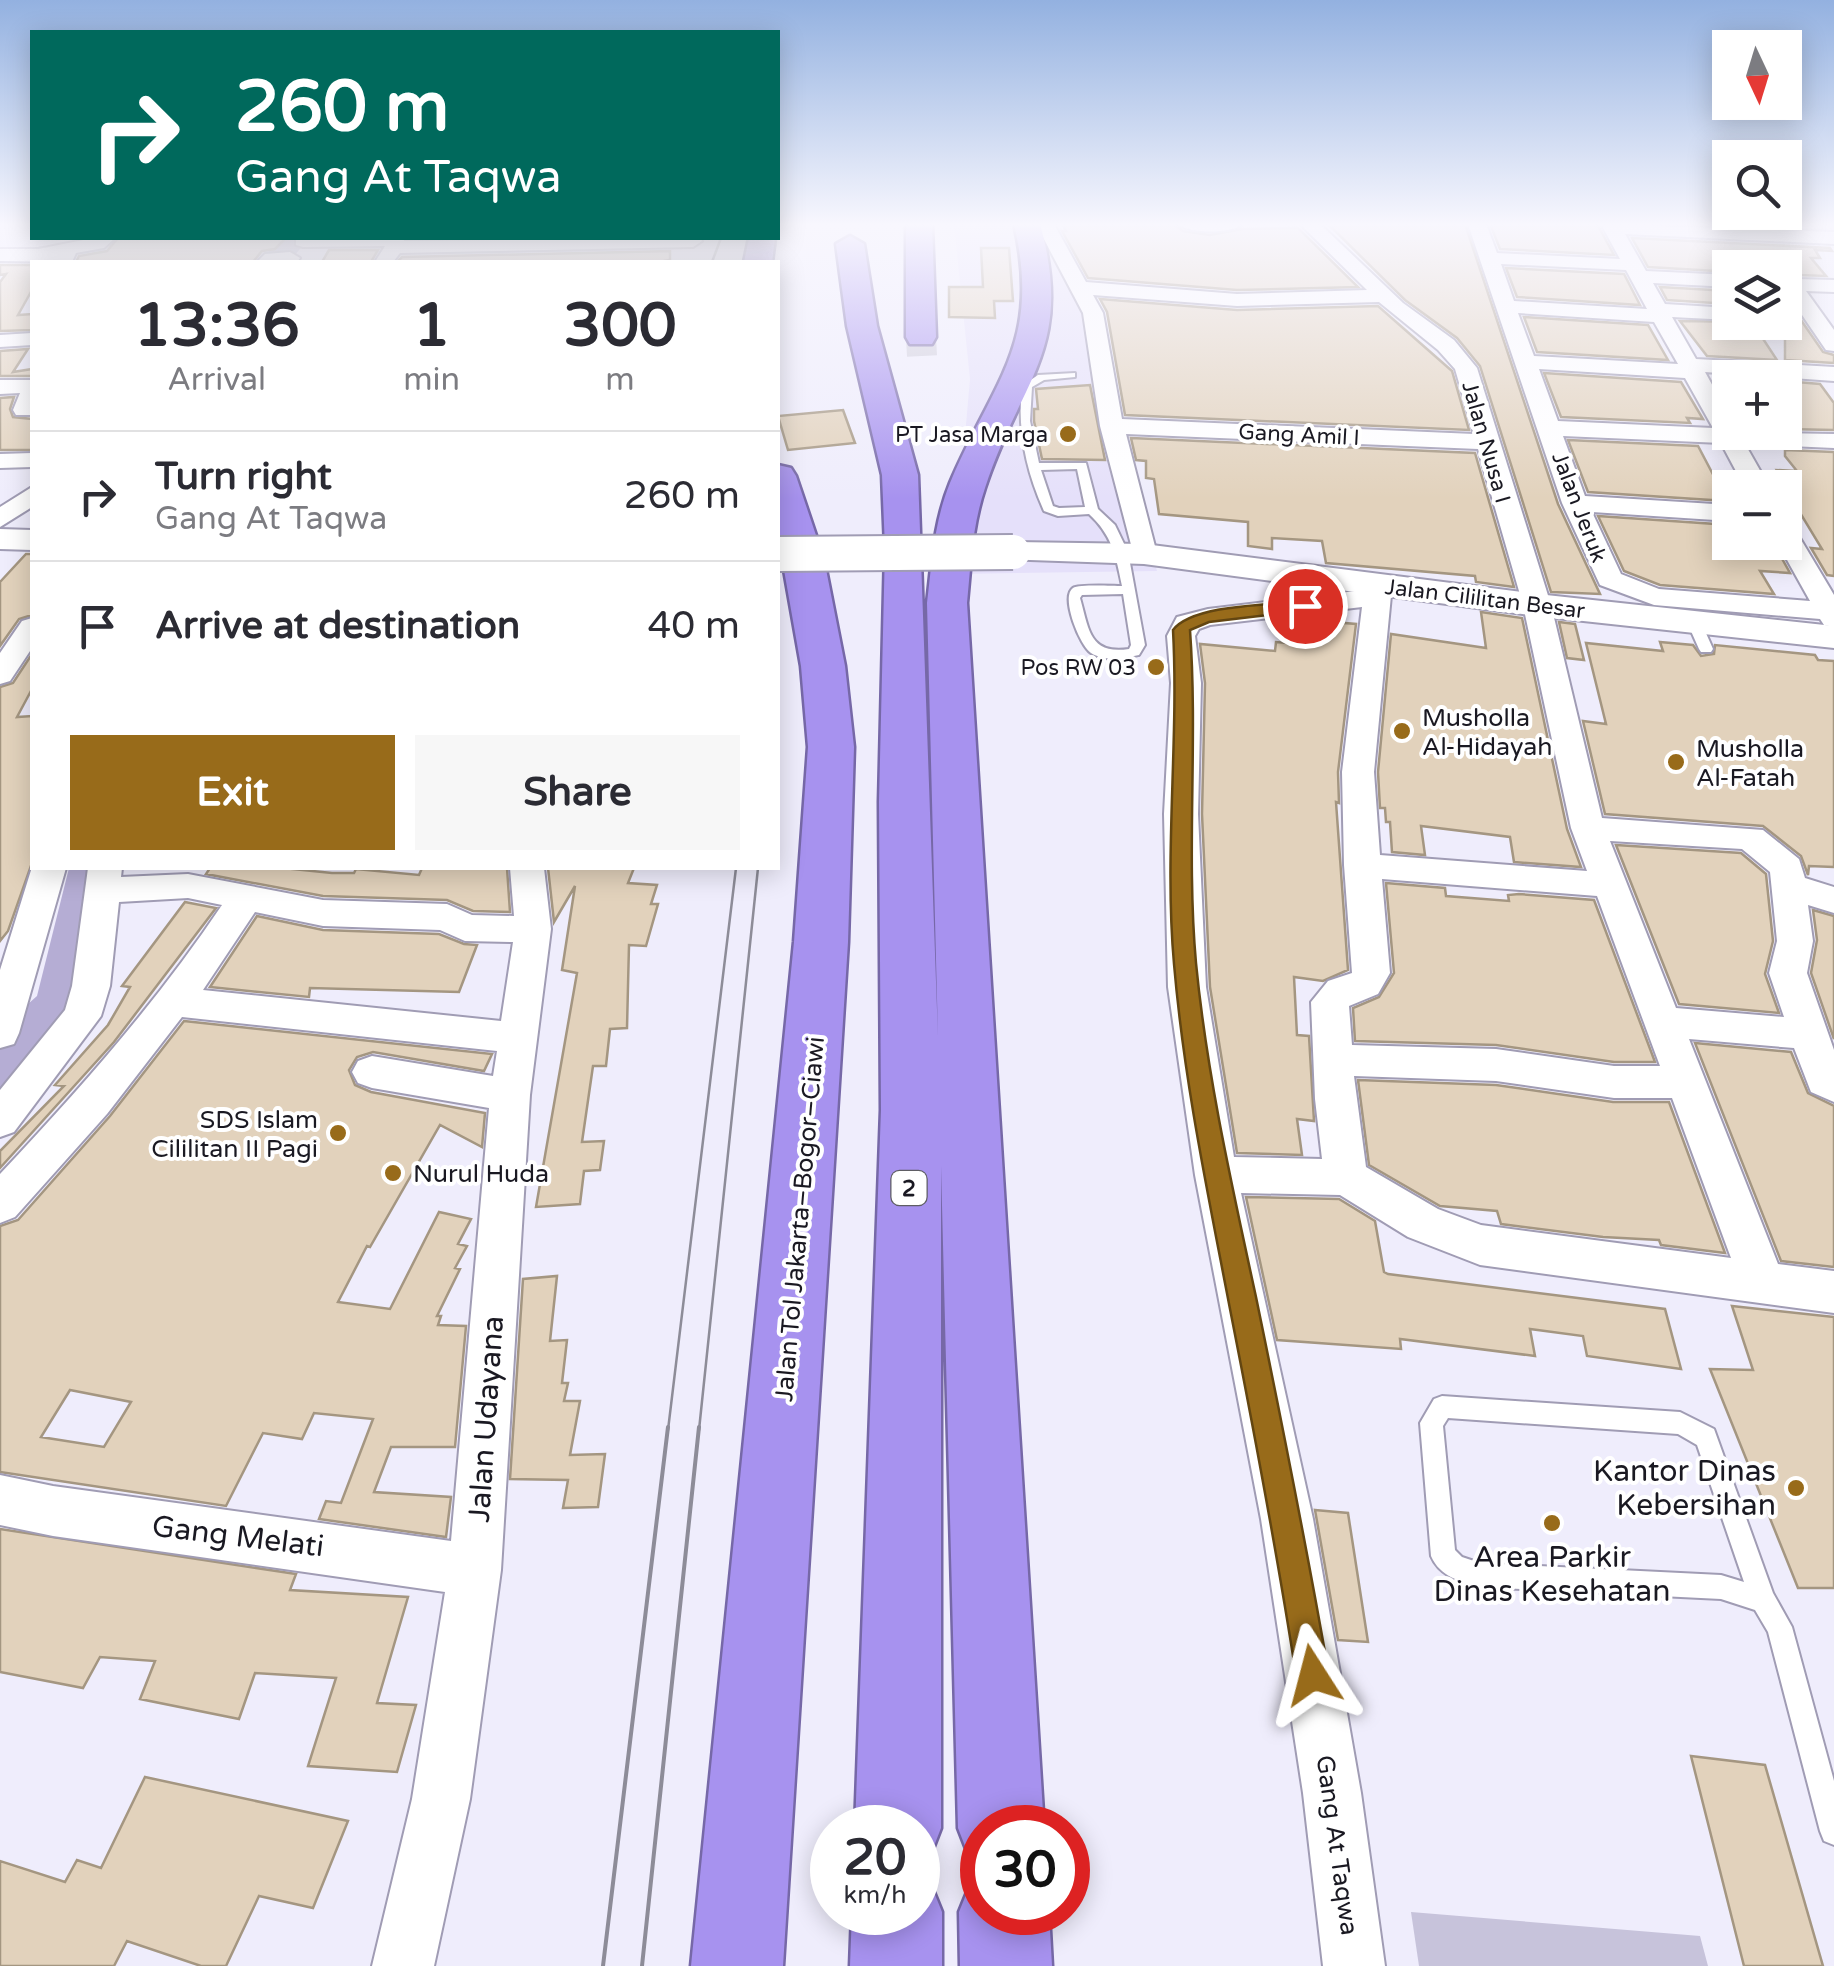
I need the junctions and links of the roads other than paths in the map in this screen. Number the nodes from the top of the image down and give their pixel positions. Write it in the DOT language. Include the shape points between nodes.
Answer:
graph roads {
  1 [pos="861,316"];
  2 [pos="915,316"];
  3 [pos="1040,316"];
  4 [pos="1093,316"];
  5 [pos="1407,316"];
  6 [pos="1508,316"];
  7 [pos="1661,316"];
  8 [pos="1824,319"];
  9 [pos="30,339"];
  10 [pos="0,342"];
  11 [pos="1834,345"];
  12 [pos="1528,362"];
  13 [pos="1692,368"];
  14 [pos="1834,374"];
  15 [pos="1071,375"];
  16 [pos="912,378"];
  17 [pos="30,386"];
  18 [pos="0,387"];
  19 [pos="1712,405"];
  20 [pos="1112,426"];
  21 [pos="1551,428"];
  22 [pos="1712,434"];
  23 [pos="1802,439"];
  24 [pos="1834,441"];
  25 [pos="1486,442"];
  26 [pos="30,460"];
  27 [pos="0,461"];
  28 [pos="1036,467"];
  29 [pos="780,482"];
  30 [pos="30,496"];
  31 [pos="1575,503"];
  32 [pos="1092,510"];
  33 [pos="1712,512"];
  34 [pos="0,519"];
  35 [pos="0,539"];
  36 [pos="30,540"];
  37 [pos="1133,553"];
  38 [pos="780,554"];
  39 [pos="1799,560"];
  40 [pos="1130,590"];
  41 [pos="1377,591"];
  42 [pos="1537,605"];
  43 [pos="1832,622"];
  44 [pos="30,630"];
  45 [pos="0,674"];
  46 [pos="1588,828"];
  47 [pos="1361,865"];
  48 [pos="48,870"];
  49 [pos="528,870"];
  50 [pos="103,879"];
  51 [pos="1788,885"];
  52 [pos="1608,886"];
  53 [pos="244,900"];
  54 [pos="1834,900"];
  55 [pos="533,929"];
  56 [pos="16,930"];
  57 [pos="172,1001"];
  58 [pos="1663,1022"];
  59 [pos="0,1033"];
  60 [pos="1809,1034"];
  61 [pos="520,1038"];
  62 [pos="1332,1061"];
  63 [pos="372,1072"];
  64 [pos="1688,1082"];
  65 [pos="1834,1086"];
  66 [pos="510,1095"];
  67 [pos="0,1120"];
  68 [pos="1216,1175"];
  69 [pos="1346,1177"];
  70 [pos="0,1204"];
  71 [pos="1763,1284"];
  72 [pos="1834,1292"];
  73 [pos="0,1500"];
  74 [pos="476,1570"];
  75 [pos="1763,1600"];
  76 [pos="898,1805"];
  77 [pos="1000,1805"];
  78 [pos="1834,1831"];
  79 [pos="896,1935"];
  80 [pos="1005,1935"];
  81 [pos="403,1966"];
  82 [pos="737,1966"];
  83 [pos="896,1966"];
  84 [pos="1006,1966"];
  85 [pos="1354,1966"];
  1 -- 16 [label="highway, 2" via="862,326"];
  2 -- 16 [label="highway, 2"];
  3 -- 77 [label="highway" via="1029,356 954,527 948,602"];
  4 -- 20 [label="street"];
  5 -- 25 [label="street, Jalan Nusa I" via="1460,360"];
  6 -- 12 [label="street, Jalan Jeruk"];
  7 -- 13 [label="street"];
  8 -- 11 [label="street"];
  9 -- 10 [label="street"];
  12 -- 13 [label="street"];
  12 -- 21 [label="street, Jalan Jeruk"];
  13 -- 14 [label="street"];
  13 -- 19 [label="street"];
  15 -- 28 [label="lane" via="1042,377 1027,386 1026,446"];
  16 -- 76 [label="highway, 2" via="900,475 910,1110"];
  17 -- 18 [label="street"];
  20 -- 25 [label="street, Gang Amil I"];
  20 -- 37 [label="street"];
  21 -- 22 [label="street"];
  21 -- 31 [label="street, Jalan Jeruk"];
  23 -- 24 [label="street"];
  25 -- 42 [label="street, Jalan Nusa I"];
  26 -- 27 [label="street"];
  28 -- 32 [label="lane" via="1052,510"];
  28 -- 32 [label="lane" via="1082,466"];
  29 -- 82 [label="highway, Jalan Tol Jakarta–Bogor–Ciawi" via="804,559 830,748 807,1130"];
  30 -- 34 [label="street"];
  31 -- 33 [label="street"];
  31 -- 43 [label="street, Jalan Jeruk" via="1602,568 1616,584 1638,593"];
  32 -- 37 [label="lane"];
  35 -- 36 [label="street"];
  37 -- 38 [label="street, Jalan Cililitan Besar, bridge"];
  37 -- 40 [label="lane"];
  37 -- 41 [label="street, Jalan Cililitan Besar"];
  39 -- 43 [label="street"];
  40 -- 40 [label="lane" via="1138,645 1134,652 1098,653 1087,644 1077,592"];
  41 -- 42 [label="street, Jalan Cililitan Besar"];
  41 -- 47 [label="street" via="1358,772"];
  41 -- 68 [label="street, Gang At Taqwa" via="1208,617 1182,630 1183,935"];
  42 -- 43 [label="street, Jalan Cililitan Besar" via="1700,636"];
  42 -- 46 [label="street, Jalan Nusa I"];
  44 -- 45 [label="street"];
  46 -- 51 [label="street" via="1752,838 1787,868"];
  46 -- 52 [label="street, Jalan Nusa I"];
  47 -- 52 [label="street"];
  47 -- 62 [label="street" via="1371,972 1365,984 1340,990 1330,1002"];
  48 -- 56 [label="street"];
  49 -- 55 [label="street, Jalan Udayana"];
  50 -- 53 [label="street" via="188,886"];
  50 -- 67 [label="street" via="82,1016"];
  51 -- 54 [label="street"];
  51 -- 60 [label="street" via="1795,940 1788,973"];
  52 -- 58 [label="street, Jalan Nusa I"];
  53 -- 55 [label="street" via="323,913 447,916 465,928"];
  53 -- 57 [label="street"];
  55 -- 61 [label="street, Jalan Udayana"];
  56 -- 59 [label="street"];
  57 -- 61 [label="street"];
  57 -- 70 [label="street" via="93,1102"];
  58 -- 60 [label="street"];
  58 -- 64 [label="street, Jalan Nusa I"];
  60 -- 65 [label="street" via="1824,1081"];
  61 -- 66 [label="street, Jalan Udayana"];
  62 -- 64 [label="street" via="1418,1060 1614,1082"];
  62 -- 69 [label="street"];
  63 -- 66 [label="street"];
  64 -- 71 [label="street, Jalan Nusa I"];
  66 -- 74 [label="street, Jalan Udayana"];
  68 -- 69 [label="street"];
  68 -- 85 [label="street, Gang At Taqwa" via="1287,1518"];
  69 -- 71 [label="street" via="1423,1224 1480,1245"];
  71 -- 72 [label="street"];
  73 -- 74 [label="street, Gang Melati"];
  74 -- 81 [label="street, Jalan Udayana" via="441,1799"];
  75 -- 75 [label="lane" via="1720,1587 1480,1575 1454,1566 1443,1556 1431,1423 1442,1408 1680,1423 1706,1436"];
  75 -- 78 [label="lane" via="1779,1627"];
  79 -- 83 [label="highway"];
  80 -- 84 [label="highway"];
}
